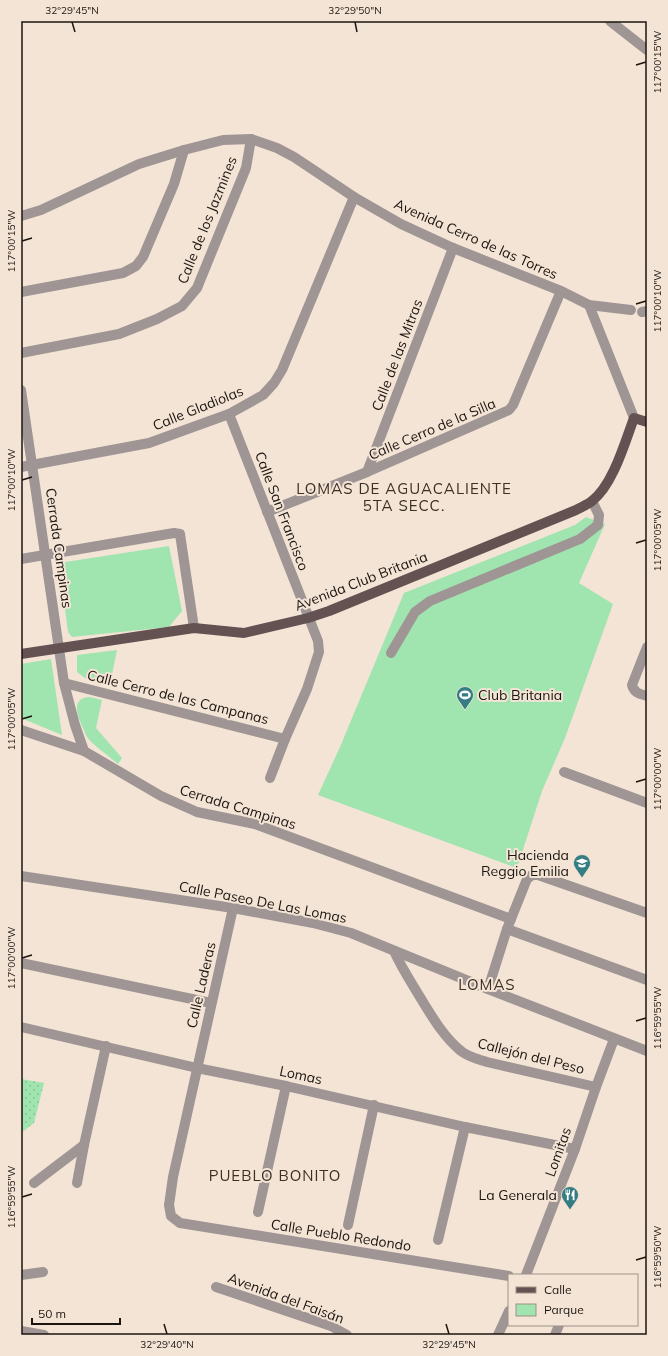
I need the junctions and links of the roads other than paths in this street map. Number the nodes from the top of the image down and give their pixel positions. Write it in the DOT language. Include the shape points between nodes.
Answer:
graph roads {
  1 [pos="610,21"];
  2 [pos="647,50"];
  3 [pos="251,139"];
  4 [pos="184,150"];
  5 [pos="354,197"];
  6 [pos="21,216"];
  7 [pos="453,248"];
  8 [pos="561,291"];
  9 [pos="21,292"];
  10 [pos="589,305"];
  11 [pos="631,310"];
  12 [pos="21,353"];
  13 [pos="21,390"];
  14 [pos="229,414"];
  15 [pos="634,418"];
  16 [pos="647,422"];
  17 [pos="33,465"];
  18 [pos="21,467"];
  19 [pos="367,472"];
  20 [pos="592,501"];
  21 [pos="267,512"];
  22 [pos="46,554"];
  23 [pos="21,559"];
  24 [pos="308,618"];
  25 [pos="194,628"];
  26 [pos="647,647"];
  27 [pos="59,648"];
  28 [pos="391,653"];
  29 [pos="21,654"];
  30 [pos="64,683"];
  31 [pos="647,696"];
  32 [pos="21,730"];
  33 [pos="285,739"];
  34 [pos="84,751"];
  35 [pos="564,772"];
  36 [pos="270,778"];
  37 [pos="647,803"];
  38 [pos="21,876"];
  39 [pos="233,908"];
  40 [pos="647,913"];
  41 [pos="510,919"];
  42 [pos="507,929"];
  43 [pos="394,951"];
  44 [pos="21,963"];
  45 [pos="647,980"];
  46 [pos="488,989"];
  47 [pos="211,1003"];
  48 [pos="21,1027"];
  49 [pos="614,1038"];
  50 [pos="106,1046"];
  51 [pos="647,1051"];
  52 [pos="196,1068"];
  53 [pos="286,1086"];
  54 [pos="596,1087"];
  55 [pos="374,1106"];
  56 [pos="465,1127"];
  57 [pos="84,1145"];
  58 [pos="575,1149"];
  59 [pos="34,1183"];
  60 [pos="77,1183"];
  61 [pos="258,1212"];
  62 [pos="171,1216"];
  63 [pos="348,1225"];
  64 [pos="438,1240"];
  65 [pos="42,1272"];
  66 [pos="526,1274"];
  67 [pos="21,1275"];
  68 [pos="508,1276"];
  69 [pos="216,1287"];
  70 [pos="508,1313"];
  71 [pos="21,1331"];
  72 [pos="44,1335"];
  73 [pos="347,1335"];
  74 [pos="498,1335"];
  1 -- 2 [label="street"];
  3 -- 4 [label="street, Avenida Cerro de las Torres" via="223,140"];
  3 -- 5 [label="street, Avenida Cerro de las Torres" via="294,157"];
  3 -- 12 [label="street, Calle de los Jazmines" via="246,168 197,288 182,306 119,334"];
  4 -- 6 [label="street, Avenida Cerro de las Torres" via="139,164 41,210"];
  4 -- 9 [label="street" via="174,184 154,233 136,266 123,273"];
  5 -- 7 [label="street, Avenida Cerro de las Torres" via="401,224"];
  5 -- 14 [label="street, Calle Gladiolas" via="278,377 263,395"];
  7 -- 8 [label="street, Avenida Cerro de las Torres"];
  7 -- 19 [label="street, Calle de las Mitras"];
  8 -- 10 [label="street, Avenida Cerro de las Torres"];
  8 -- 19 [label="street, Calle Cerro de la Silla" via="509,410"];
  10 -- 11 [label="street, Avenida Cerro de las Torres"];
  10 -- 15 [label="street"];
  13 -- 17 [label="street, Cerrada Campinas"];
  14 -- 17 [label="street, Calle Gladiolas" via="149,443"];
  14 -- 21 [label="street, Calle San Francisco"];
  15 -- 16 [label="main road"];
  15 -- 20 [label="main road, Avenida Club Britania" via="613,472 602,492"];
  17 -- 18 [label="street, Calle Gladiolas"];
  17 -- 22 [label="street, Cerrada Campinas"];
  19 -- 21 [label="street, Calle Cerro de la Silla"];
  20 -- 24 [label="main road, Avenida Club Britania"];
  20 -- 28 [label="street" via="599,515 598,525 580,538 430,601 415,612"];
  21 -- 24 [label="street, Calle San Francisco"];
  22 -- 23 [label="street"];
  22 -- 25 [label="street" via="180,534"];
  22 -- 27 [label="street, Cerrada Campinas"];
  24 -- 25 [label="main road, Avenida Club Britania" via="244,633"];
  24 -- 33 [label="street, Calle San Francisco" via="318,641 319,652 307,689"];
  25 -- 27 [label="main road, Avenida Club Britania"];
  26 -- 31 [label="street" via="632,685 633,690"];
  27 -- 29 [label="main road, Avenida Club Britania"];
  27 -- 30 [label="street, Cerrada Campinas"];
  30 -- 33 [label="street, Calle Cerro de las Campanas"];
  30 -- 34 [label="street, Cerrada Campinas"];
  32 -- 34 [label="street"];
  33 -- 36 [label="street, Calle San Francisco"];
  34 -- 41 [label="street, Cerrada Campinas" via="161,796 197,812 255,824"];
  35 -- 37 [label="street"];
  38 -- 39 [label="street, Calle Paseo De Las Lomas"];
  39 -- 43 [label="street, Calle Paseo De Las Lomas" via="351,933"];
  39 -- 47 [label="street, Calle Laderas"];
  40 -- 41 [label="street" via="532,875 527,879"];
  41 -- 42 [label="street"];
  42 -- 45 [label="street"];
  42 -- 46 [label="street"];
  43 -- 46 [label="street, Calle Paseo De Las Lomas"];
  43 -- 54 [label="street, Callejón del Peso" via="437,1025 462,1052 487,1062"];
  44 -- 47 [label="street"];
  46 -- 49 [label="street, Calle Paseo De Las Lomas"];
  47 -- 52 [label="street, Calle Laderas"];
  48 -- 50 [label="street, Lomas"];
  49 -- 51 [label="street, Calle Paseo De Las Lomas"];
  49 -- 54 [label="street, Lomitas"];
  50 -- 52 [label="street, Lomas"];
  50 -- 57 [label="street"];
  52 -- 53 [label="street, Lomas"];
  52 -- 62 [label="street, Calle Laderas" via="173,1177 169,1205"];
  53 -- 55 [label="street, Lomas"];
  53 -- 61 [label="street"];
  54 -- 58 [label="street, Lomitas"];
  55 -- 56 [label="street, Lomas"];
  55 -- 63 [label="street"];
  56 -- 58 [label="street, Lomas"];
  56 -- 64 [label="street"];
  57 -- 59 [label="street"];
  57 -- 60 [label="street"];
  58 -- 66 [label="street, Lomitas"];
  62 -- 68 [label="street, Calle Pueblo Redondo" via="180,1223"];
  65 -- 67 [label="street"];
  69 -- 73 [label="street, Avenida del Faisán" via="331,1326"];
  70 -- 74 [label="street"];
  71 -- 72 [label="street"];
}
